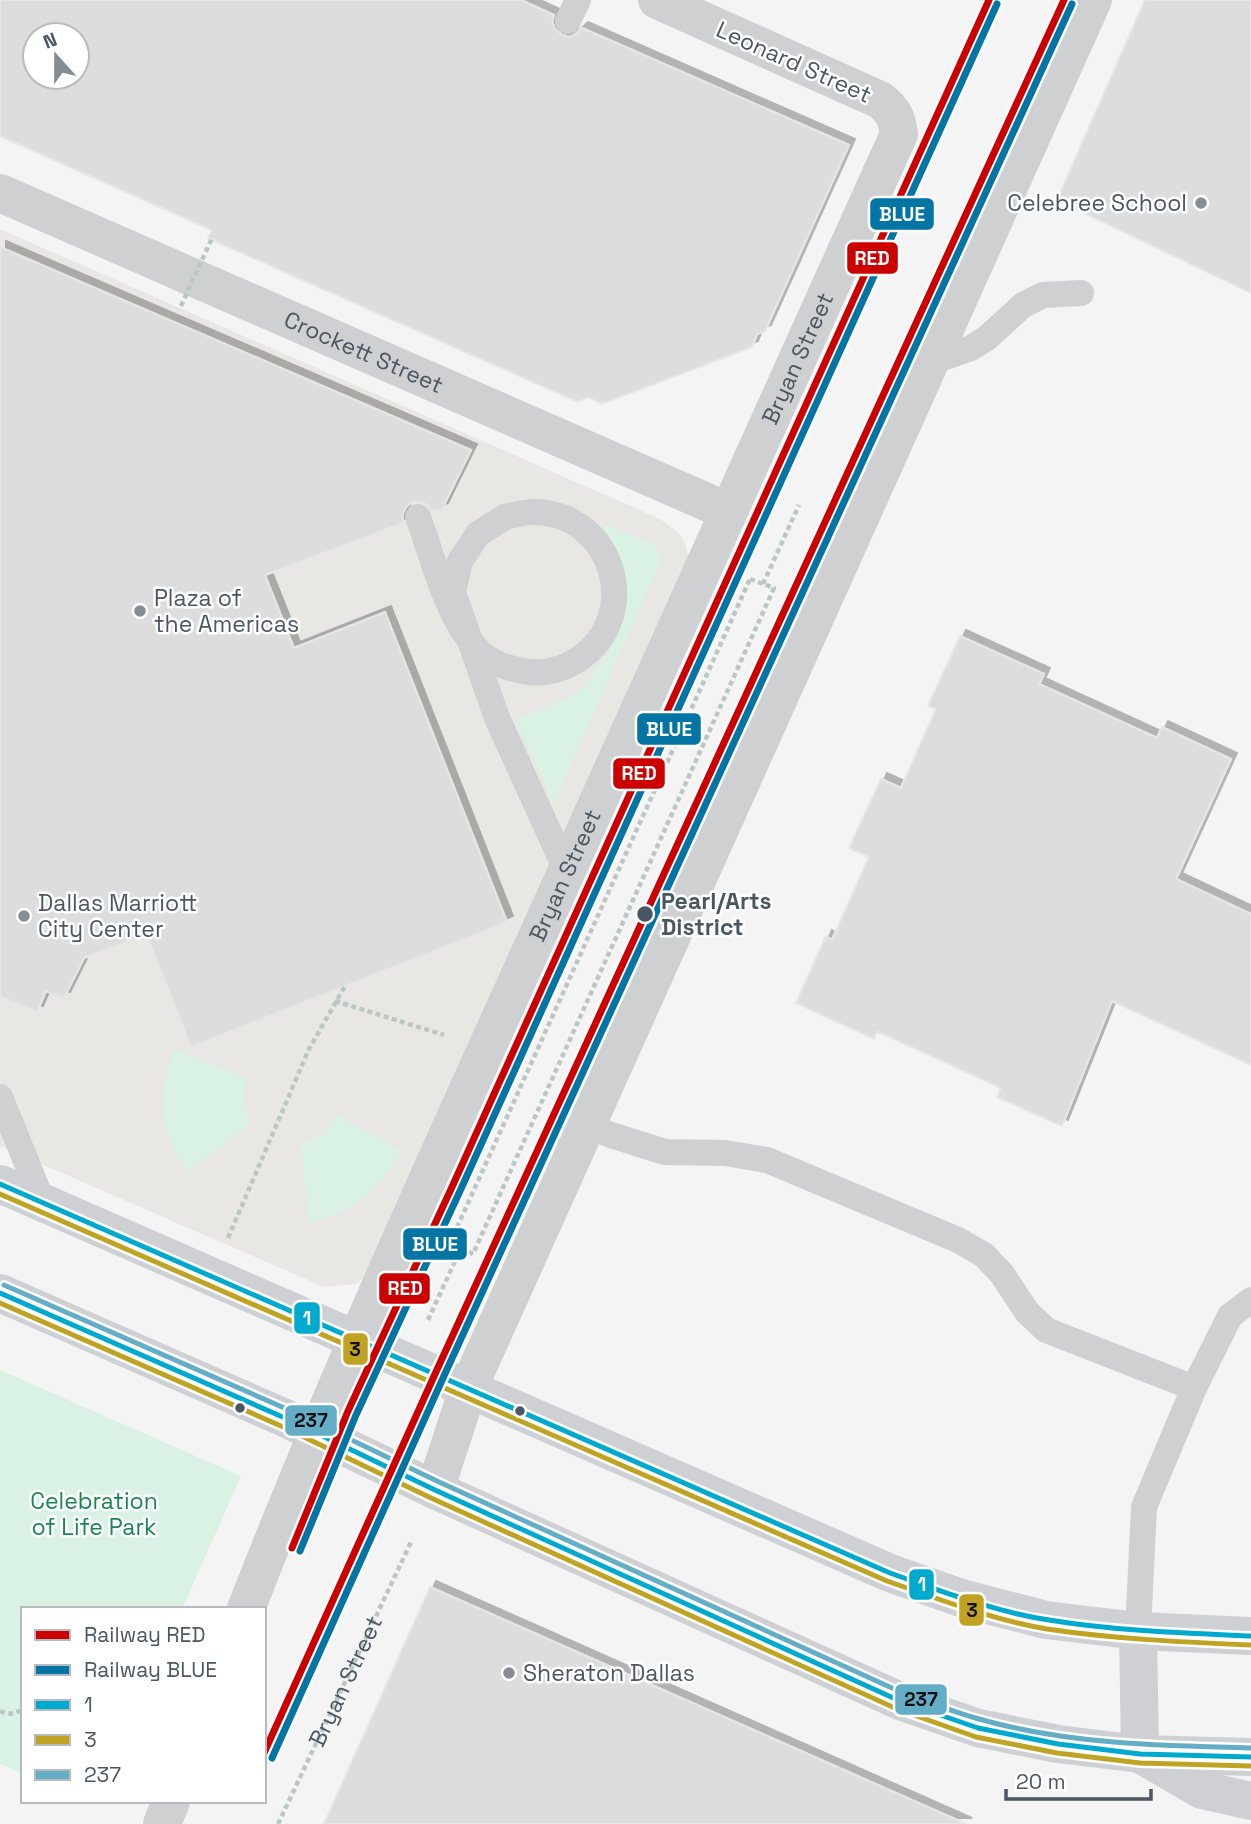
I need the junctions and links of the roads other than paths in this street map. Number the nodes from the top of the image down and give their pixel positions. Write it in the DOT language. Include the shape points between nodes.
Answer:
graph roads {
  1 [pos="657,0"];
  2 [pos="1093,0"];
  3 [pos="891,109"];
  4 [pos="0,193"];
  5 [pos="1082,293"];
  6 [pos="931,362"];
  7 [pos="727,510"];
  8 [pos="418,517"];
  9 [pos="567,872"];
  10 [pos="0,1097"];
  11 [pos="587,1125"];
  12 [pos="0,1184"];
  13 [pos="43,1203"];
  14 [pos="0,1293"];
  15 [pos="1251,1300"];
  16 [pos="356,1339"];
  17 [pos="1194,1388"];
  18 [pos="468,1389"];
  19 [pos="317,1432"];
  20 [pos="435,1490"];
  21 [pos="247,1607"];
  22 [pos="1138,1631"];
  23 [pos="1251,1636"];
  24 [pos="1140,1754"];
  25 [pos="1251,1757"];
  26 [pos="1251,1801"];
  27 [pos="170,1803"];
  28 [pos="162,1824"];
  1 -- 3 [label="street, Leonard Street" via="872,96"];
  2 -- 6 [label="street"];
  3 -- 7 [label="street, Bryan Street" via="899,134"];
  4 -- 7 [label="street, Crockett Street"];
  5 -- 6 [label="lane" via="1043,295 1023,305 971,348"];
  6 -- 11 [label="street"];
  7 -- 9 [label="street, Bryan Street"];
  8 -- 9 [label="lane, bridge" via="454,615 477,650 503,667 534,674 565,668 592,650 609,624 616,593 610,562 593,536 567,519 536,512 505,517 478,534 460,561 453,593 497,718"];
  9 -- 16 [label="street, Bryan Street"];
  10 -- 13 [label="lane"];
  11 -- 17 [label="lane" via="665,1152 725,1153 767,1160 958,1240 984,1255 1027,1312 1046,1329"];
  11 -- 18 [label="street"];
  12 -- 13 [label="main road"];
  13 -- 16 [label="main road"];
  14 -- 19 [label="main road"];
  15 -- 17 [label="lane" via="1230,1316"];
  16 -- 18 [label="main road"];
  16 -- 19 [label="street, Bryan Street"];
  17 -- 22 [label="lane" via="1144,1507"];
  18 -- 20 [label="street"];
  18 -- 22 [label="main road" via="890,1573 1046,1620"];
  19 -- 20 [label="main road"];
  19 -- 21 [label="street, Bryan Street"];
  20 -- 24 [label="main road" via="900,1701 978,1728"];
  22 -- 23 [label="main road"];
  22 -- 24 [label="main road"];
  24 -- 25 [label="main road"];
  24 -- 26 [label="main road" via="1202,1790"];
  27 -- 28 [label="street"];
}
